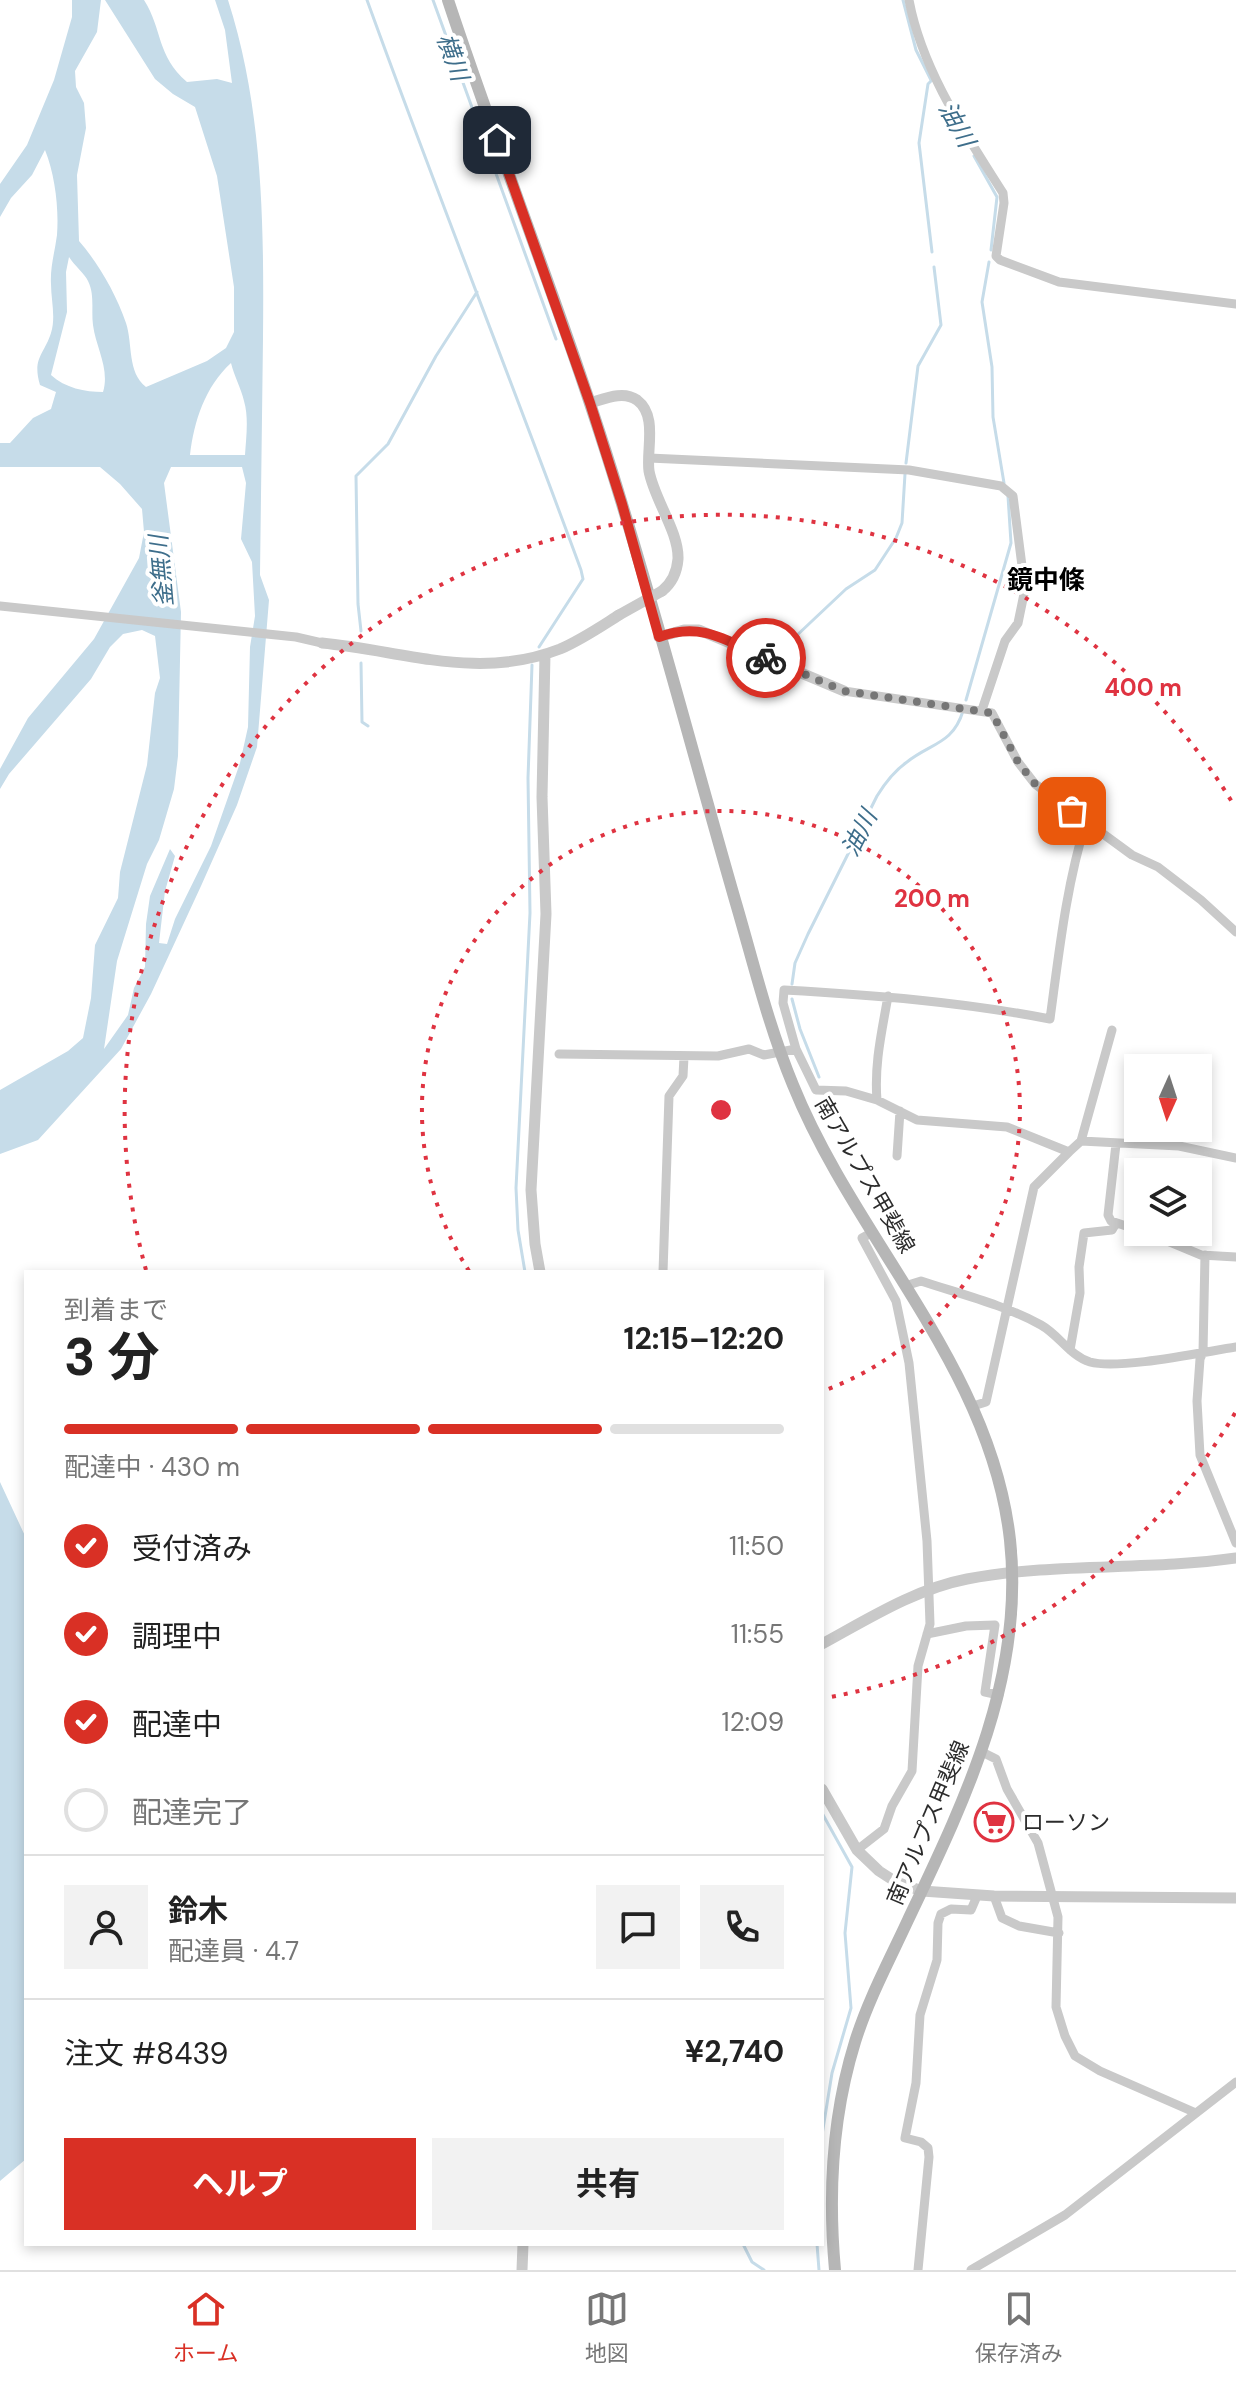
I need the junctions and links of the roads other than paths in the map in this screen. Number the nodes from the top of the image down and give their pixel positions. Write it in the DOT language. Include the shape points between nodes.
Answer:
graph roads {
  1 [pos="448,0"];
  2 [pos="909,0"];
  3 [pos="1236,304"];
  4 [pos="590,403"];
  5 [pos="649,458"];
  6 [pos="0,606"];
  7 [pos="659,637"];
  8 [pos="322,643"];
  9 [pos="545,654"];
  10 [pos="844,691"];
  11 [pos="982,710"];
  12 [pos="1086,822"];
  13 [pos="1236,932"];
  14 [pos="888,996"];
  15 [pos="1112,1030"];
  16 [pos="796,1049"];
  17 [pos="780,1051"];
  18 [pos="559,1054"];
  19 [pos="684,1057"];
  20 [pos="877,1100"];
  21 [pos="900,1111"];
  22 [pos="1081,1141"];
  23 [pos="1116,1144"];
  24 [pos="1069,1152"];
  25 [pos="897,1156"];
  26 [pos="1236,1158"];
  27 [pos="1116,1223"];
  28 [pos="1124,1226"];
  29 [pos="873,1232"];
  30 [pos="1182,1246"];
  31 [pos="1205,1255"];
  32 [pos="1236,1257"];
  33 [pos="540,1270"];
  34 [pos="663,1270"];
  35 [pos="905,1286"];
  36 [pos="1007,1310"];
  37 [pos="1236,1347"];
  38 [pos="1070,1350"];
  39 [pos="1203,1352"];
  40 [pos="973,1406"];
  41 [pos="1236,1543"];
  42 [pos="1236,1558"];
  43 [pos="1012,1573"];
  44 [pos="929,1590"];
  45 [pos="927,1634"];
  46 [pos="824,1643"];
  47 [pos="999,1695"];
  48 [pos="982,1752"];
  49 [pos="824,1792"];
  50 [pos="857,1850"];
  51 [pos="922,1891"];
  52 [pos="1050,1895"];
  53 [pos="977,1896"];
  54 [pos="994,1896"];
  55 [pos="1236,1898"];
  56 [pos="1059,1933"];
  57 [pos="1236,2082"];
  58 [pos="1196,2113"];
  59 [pos="523,2246"];
  60 [pos="522,2270"];
  61 [pos="835,2270"];
  62 [pos="918,2270"];
  63 [pos="973,2270"];
  1 -- 4 [label="main road, 南アルプス甲斐線"];
  2 -- 3 [label="street" via="919,42 1003,193 996,256 1000,260 1059,282"];
  4 -- 5 [label="street" via="619,396 640,403 649,424"];
  4 -- 7 [label="main road, 南アルプス甲斐線"];
  5 -- 9 [label="street, bridge" via="653,486 678,555 675,575 662,591 582,639"];
  5 -- 11 [label="street" via="909,470 1001,486 1013,496 1025,589 1018,623 1005,641"];
  6 -- 8 [label="street"];
  7 -- 10 [label="street" via="699,630"];
  7 -- 17 [label="main road, 南アルプス甲斐線"];
  8 -- 9 [label="street" via="455,664"];
  9 -- 33 [label="street" via="546,914 531,1190"];
  10 -- 11 [label="street"];
  11 -- 12 [label="street" via="992,713 1035,784"];
  12 -- 13 [label="street" via="1158,867"];
  12 -- 14 [label="street" via="1063,920 1050,1019"];
  14 -- 16 [label="street" via="784,990"];
  14 -- 20 [label="street" via="878,1051"];
  15 -- 22 [label="street"];
  16 -- 17 [label="street"];
  16 -- 20 [label="street" via="816,1090"];
  17 -- 19 [label="street"];
  17 -- 29 [label="main road, 南アルプス甲斐線" via="825,1155"];
  18 -- 19 [label="street"];
  19 -- 34 [label="street" via="683,1076 669,1096"];
  20 -- 21 [label="street"];
  21 -- 24 [label="street" via="917,1120 1007,1127"];
  21 -- 25 [label="street"];
  22 -- 23 [label="street"];
  22 -- 24 [label="street"];
  23 -- 26 [label="street" via="1179,1146"];
  23 -- 27 [label="street" via="1108,1215"];
  24 -- 36 [label="street" via="1034,1187"];
  27 -- 28 [label="street"];
  27 -- 38 [label="street" via="1112,1230 1084,1233"];
  29 -- 35 [label="main road, 南アルプス甲斐線"];
  29 -- 44 [label="street" via="862,1238 896,1301 909,1363"];
  30 -- 31 [label="street"];
  31 -- 32 [label="street"];
  31 -- 39 [label="street"];
  35 -- 36 [label="street" via="921,1281"];
  35 -- 40 [label="main road, 南アルプス甲斐線"];
  36 -- 38 [label="street" via="1045,1327"];
  36 -- 40 [label="street" via="986,1402"];
  37 -- 39 [label="street"];
  38 -- 39 [label="street" via="1092,1362"];
  39 -- 41 [label="street" via="1197,1401 1200,1455"];
  40 -- 43 [label="main road, 南アルプス甲斐線" via="1004,1502"];
  42 -- 43 [label="street"];
  43 -- 44 [label="street"];
  43 -- 47 [label="main road, 南アルプス甲斐線"];
  44 -- 45 [label="street"];
  44 -- 46 [label="street"];
  45 -- 47 [label="street" via="995,1625 985,1692"];
  45 -- 50 [label="street" via="918,1666 912,1771 884,1829"];
  47 -- 48 [label="main road, 南アルプス甲斐線"];
  48 -- 51 [label="main road, 南アルプス甲斐線"];
  48 -- 52 [label="street" via="996,1759 1038,1843"];
  49 -- 50 [label="street"];
  50 -- 51 [label="street" via="896,1882"];
  51 -- 53 [label="street"];
  51 -- 61 [label="main road, 南アルプス甲斐線" via="869,2002 841,2095 831,2181"];
  52 -- 54 [label="street"];
  52 -- 55 [label="street"];
  52 -- 56 [label="street"];
  53 -- 54 [label="street"];
  53 -- 62 [label="street" via="971,1910 941,1914 937,1960 920,2015 916,2083 905,2138 921,2142 929,2157"];
  54 -- 56 [label="street" via="1002,1918"];
  56 -- 58 [label="street" via="1056,2007 1075,2056"];
  57 -- 58 [label="street"];
  58 -- 63 [label="street" via="1065,2215"];
  59 -- 60 [label="street"];
}
